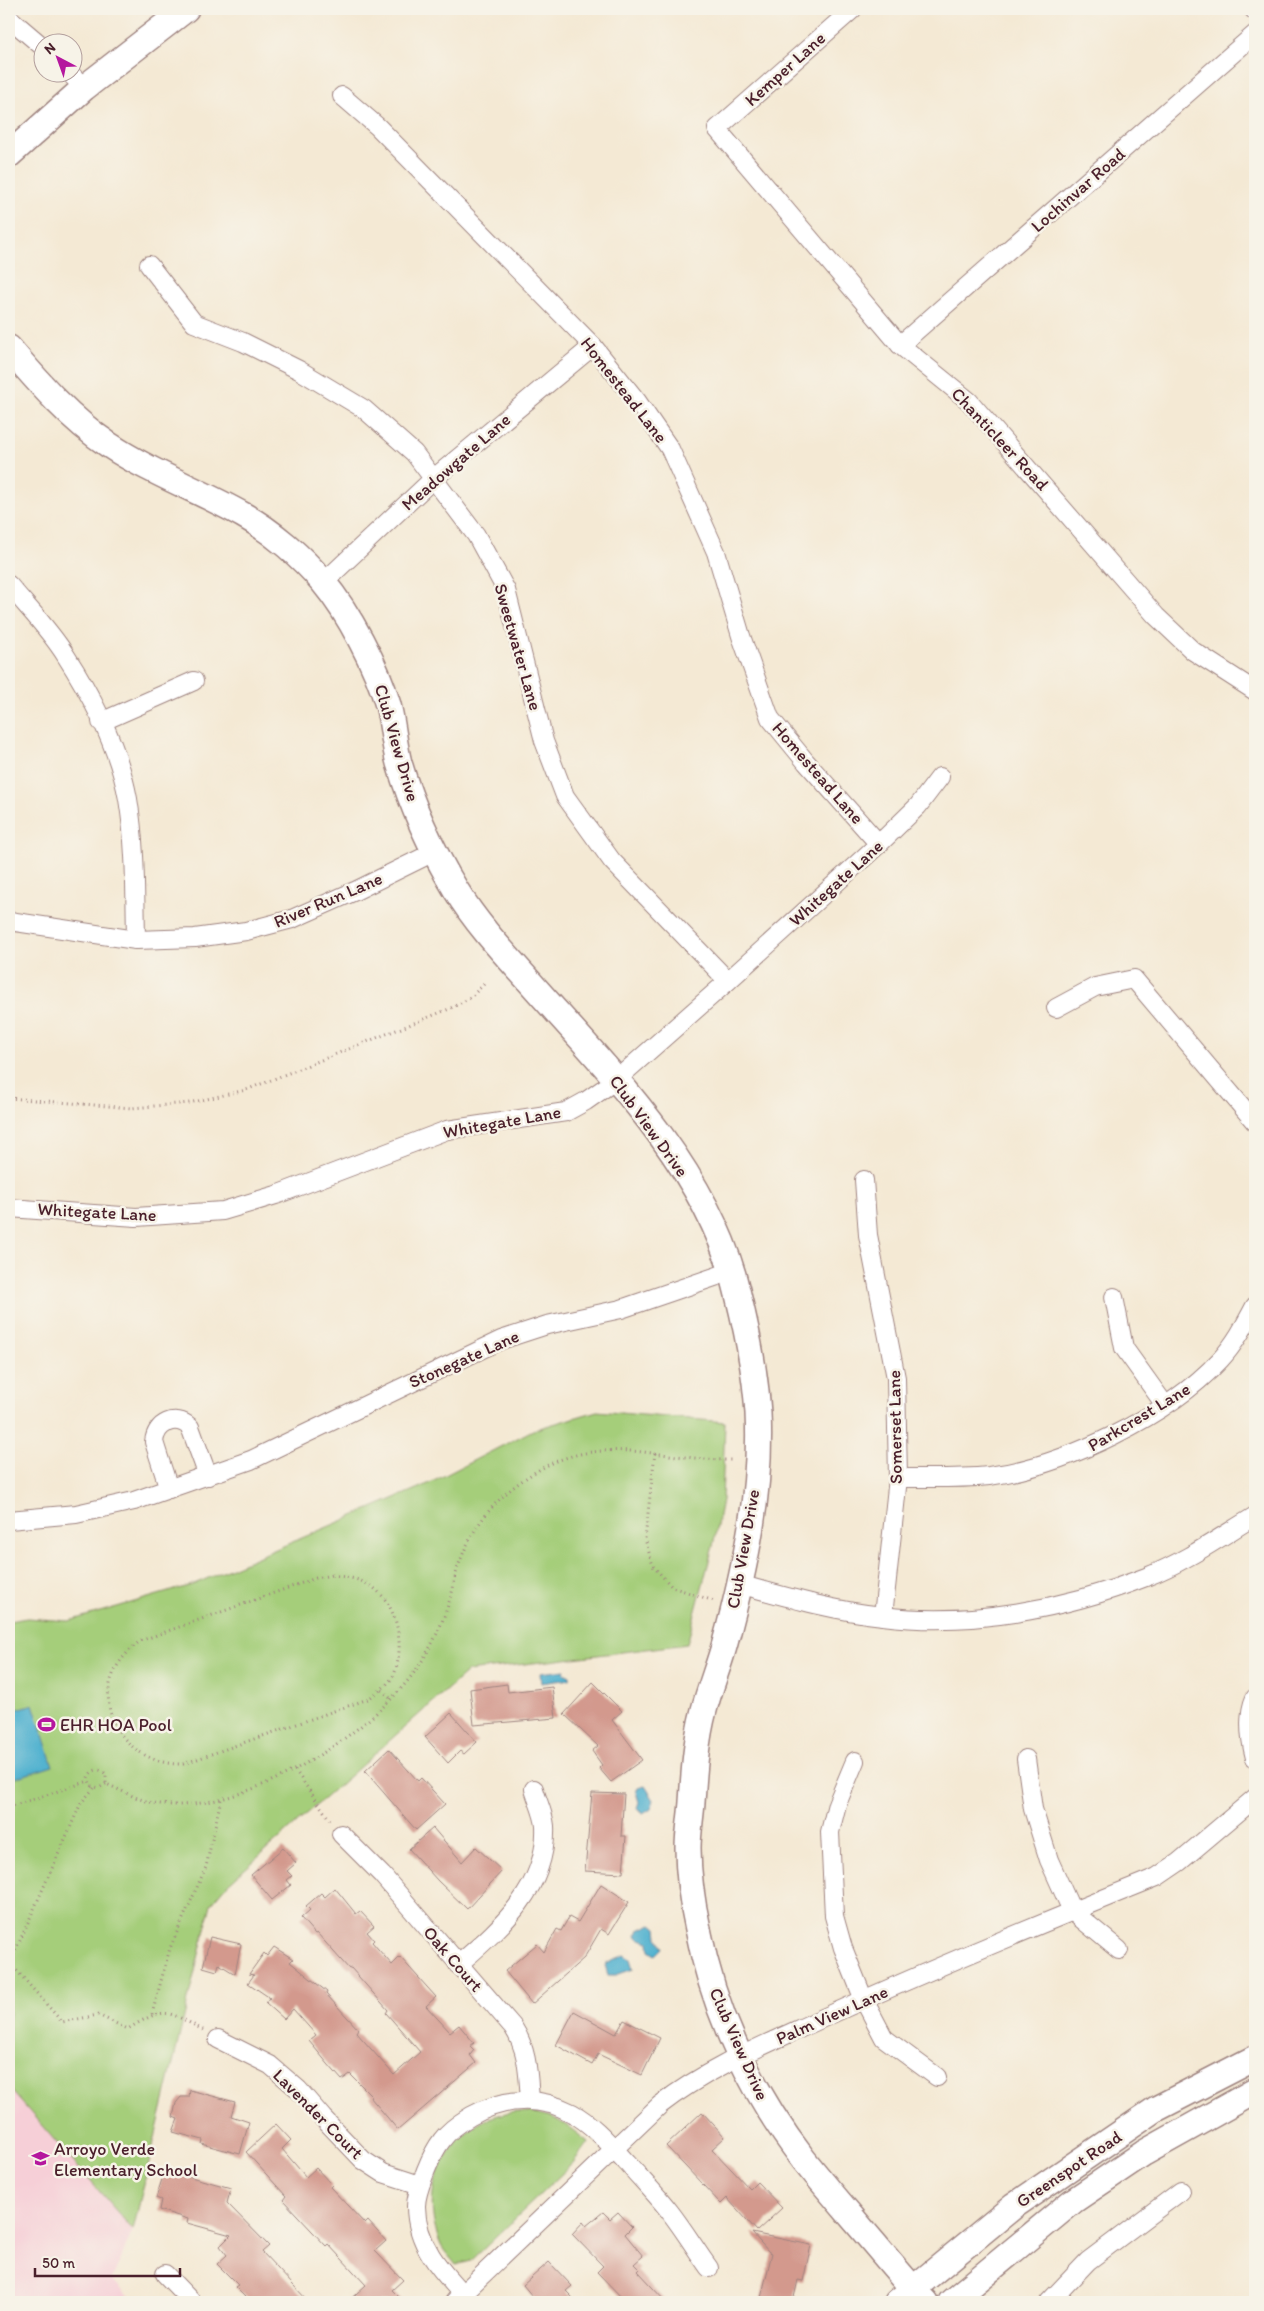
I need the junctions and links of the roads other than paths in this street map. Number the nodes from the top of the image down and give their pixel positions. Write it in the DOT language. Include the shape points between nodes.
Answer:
graph roads {
  1 [pos="186,9"];
  2 [pos="853,9"];
  3 [pos="9,18"];
  4 [pos="1255,34"];
  5 [pos="32,38"];
  6 [pos="82,76"];
  7 [pos="74,82"];
  8 [pos="342,96"];
  9 [pos="717,129"];
  10 [pos="9,155"];
  11 [pos="149,265"];
  12 [pos="900,345"];
  13 [pos="593,346"];
  14 [pos="9,348"];
  15 [pos="432,479"];
  16 [pos="324,582"];
  17 [pos="9,585"];
  18 [pos="194,681"];
  19 [pos="1255,691"];
  20 [pos="102,722"];
  21 [pos="940,777"];
  22 [pos="879,844"];
  23 [pos="434,852"];
  24 [pos="9,921"];
  25 [pos="136,940"];
  26 [pos="728,981"];
  27 [pos="1056,1008"];
  28 [pos="616,1080"];
  29 [pos="1255,1122"];
  30 [pos="864,1180"];
  31 [pos="9,1208"];
  32 [pos="732,1271"];
  33 [pos="1114,1297"];
  34 [pos="1255,1306"];
  35 [pos="1165,1405"];
  36 [pos="208,1476"];
  37 [pos="898,1478"];
  38 [pos="169,1489"];
  39 [pos="1255,1516"];
  40 [pos="9,1520"];
  41 [pos="736,1596"];
  42 [pos="883,1616"];
  43 [pos="1255,1698"];
  44 [pos="1255,1758"];
  45 [pos="1026,1759"];
  46 [pos="855,1761"];
  47 [pos="534,1789"];
  48 [pos="1255,1798"];
  49 [pos="342,1834"];
  50 [pos="1072,1911"];
  51 [pos="1120,1950"];
  52 [pos="458,1965"];
  53 [pos="864,2000"];
  54 [pos="218,2039"];
  55 [pos="740,2056"];
  56 [pos="1255,2058"];
  57 [pos="937,2077"];
  58 [pos="1255,2091"];
  59 [pos="530,2100"];
  60 [pos="614,2149"];
  61 [pos="420,2185"];
  62 [pos="1182,2191"];
  63 [pos="709,2268"];
  64 [pos="165,2274"];
  65 [pos="911,2298"];
  66 [pos="462,2300"];
  67 [pos="192,2302"];
  68 [pos="951,2302"];
  69 [pos="1049,2302"];
  1 -- 6 [label="street"];
  2 -- 9 [label="street, Kemper Lane"];
  3 -- 5 [label="street"];
  4 -- 12 [label="street, Lochinvar Road"];
  7 -- 10 [label="street"];
  8 -- 13 [label="street, Homestead Lane" via="378,127"];
  9 -- 12 [label="street, Chanticleer Road"];
  11 -- 15 [label="street, Sweetwater Lane" via="194,323 300,370 364,409 414,453"];
  12 -- 19 [label="street, Chanticleer Road" via="969,401 1156,616 1193,651"];
  13 -- 15 [label="street, Meadowgate Lane"];
  13 -- 22 [label="street, Homestead Lane" via="670,449 716,552 770,718"];
  14 -- 16 [label="street, Club View Drive" via="45,389 105,442 149,469 250,518"];
  15 -- 16 [label="street, Meadowgate Lane"];
  15 -- 26 [label="street, Sweetwater Lane" via="476,535 506,590 544,741 565,796 612,861"];
  16 -- 23 [label="street, Club View Drive" via="375,667 388,707 398,761"];
  17 -- 20 [label="street" via="66,655"];
  18 -- 20 [label="street"];
  20 -- 25 [label="street" via="128,798 135,852"];
  21 -- 22 [label="street, Whitegate Lane" via="918,806"];
  22 -- 26 [label="street, Whitegate Lane"];
  23 -- 25 [label="street, River Run Lane" via="292,919 246,931 195,938"];
  23 -- 28 [label="street, Club View Drive" via="461,899 495,942"];
  24 -- 25 [label="street, River Run Lane"];
  26 -- 28 [label="street, Whitegate Lane"];
  27 -- 29 [label="street" via="1095,987 1134,979"];
  28 -- 31 [label="street, Whitegate Lane" via="566,1112 447,1130 276,1196 223,1211 136,1218"];
  28 -- 32 [label="street, Club View Drive" via="668,1146 711,1221"];
  30 -- 37 [label="street, Somerset Lane" via="868,1235 896,1378"];
  32 -- 36 [label="street, Stonegate Lane" via="621,1309 547,1325 501,1340 276,1448"];
  32 -- 41 [label="street, Club View Drive" via="750,1349 758,1414 754,1507"];
  33 -- 35 [label="street" via="1124,1348"];
  34 -- 35 [label="street, Parkcrest Lane" via="1241,1334 1221,1360"];
  35 -- 37 [label="street, Parkcrest Lane" via="1085,1450 1020,1470 988,1476"];
  36 -- 38 [label="street, Stonegate Lane"];
  36 -- 38 [label="street" via="190,1427 184,1422 169,1421 155,1434 154,1442"];
  37 -- 42 [label="street, Somerset Lane"];
  38 -- 40 [label="street, Stonegate Lane" via="134,1502 76,1514"];
  39 -- 42 [label="street" via="1148,1577 1081,1599 1020,1612 950,1619"];
  41 -- 42 [label="street" via="810,1603"];
  41 -- 55 [label="street, Club View Drive" via="704,1709 695,1754 688,1849 691,1895 702,1952 717,2003"];
  43 -- 44 [label="street" via="1250,1724"];
  45 -- 50 [label="street" via="1033,1809 1049,1860"];
  46 -- 53 [label="street" via="837,1804 830,1832 830,1870 834,1916"];
  47 -- 52 [label="street" via="545,1825 535,1879 516,1910"];
  48 -- 50 [label="street, Palm View Lane" via="1157,1877"];
  49 -- 52 [label="street, Oak Court" via="382,1875"];
  50 -- 51 [label="street"];
  50 -- 53 [label="street, Palm View Lane"];
  52 -- 59 [label="street, Oak Court" via="522,2040"];
  53 -- 55 [label="street, Palm View Lane"];
  53 -- 57 [label="street" via="884,2038"];
  54 -- 61 [label="street, Lavender Court" via="270,2065 298,2088 363,2160 383,2173"];
  55 -- 60 [label="street, Palm View Lane" via="680,2089"];
  55 -- 65 [label="street, Club View Drive" via="762,2100 802,2158"];
  56 -- 65 [label="street, Greenspot Road" via="1156,2109 1014,2206"];
  58 -- 68 [label="street, Greenspot Road" via="1144,2153 1073,2202"];
  59 -- 60 [label="street" via="572,2113"];
  59 -- 61 [label="street" via="493,2106 462,2121 443,2138"];
  60 -- 63 [label="street" via="671,2212"];
  60 -- 66 [label="street, Palm View Lane"];
  61 -- 66 [label="street" via="416,2206 427,2250"];
  62 -- 69 [label="street" via="1088,2261"];
  64 -- 67 [label="street"];
}
